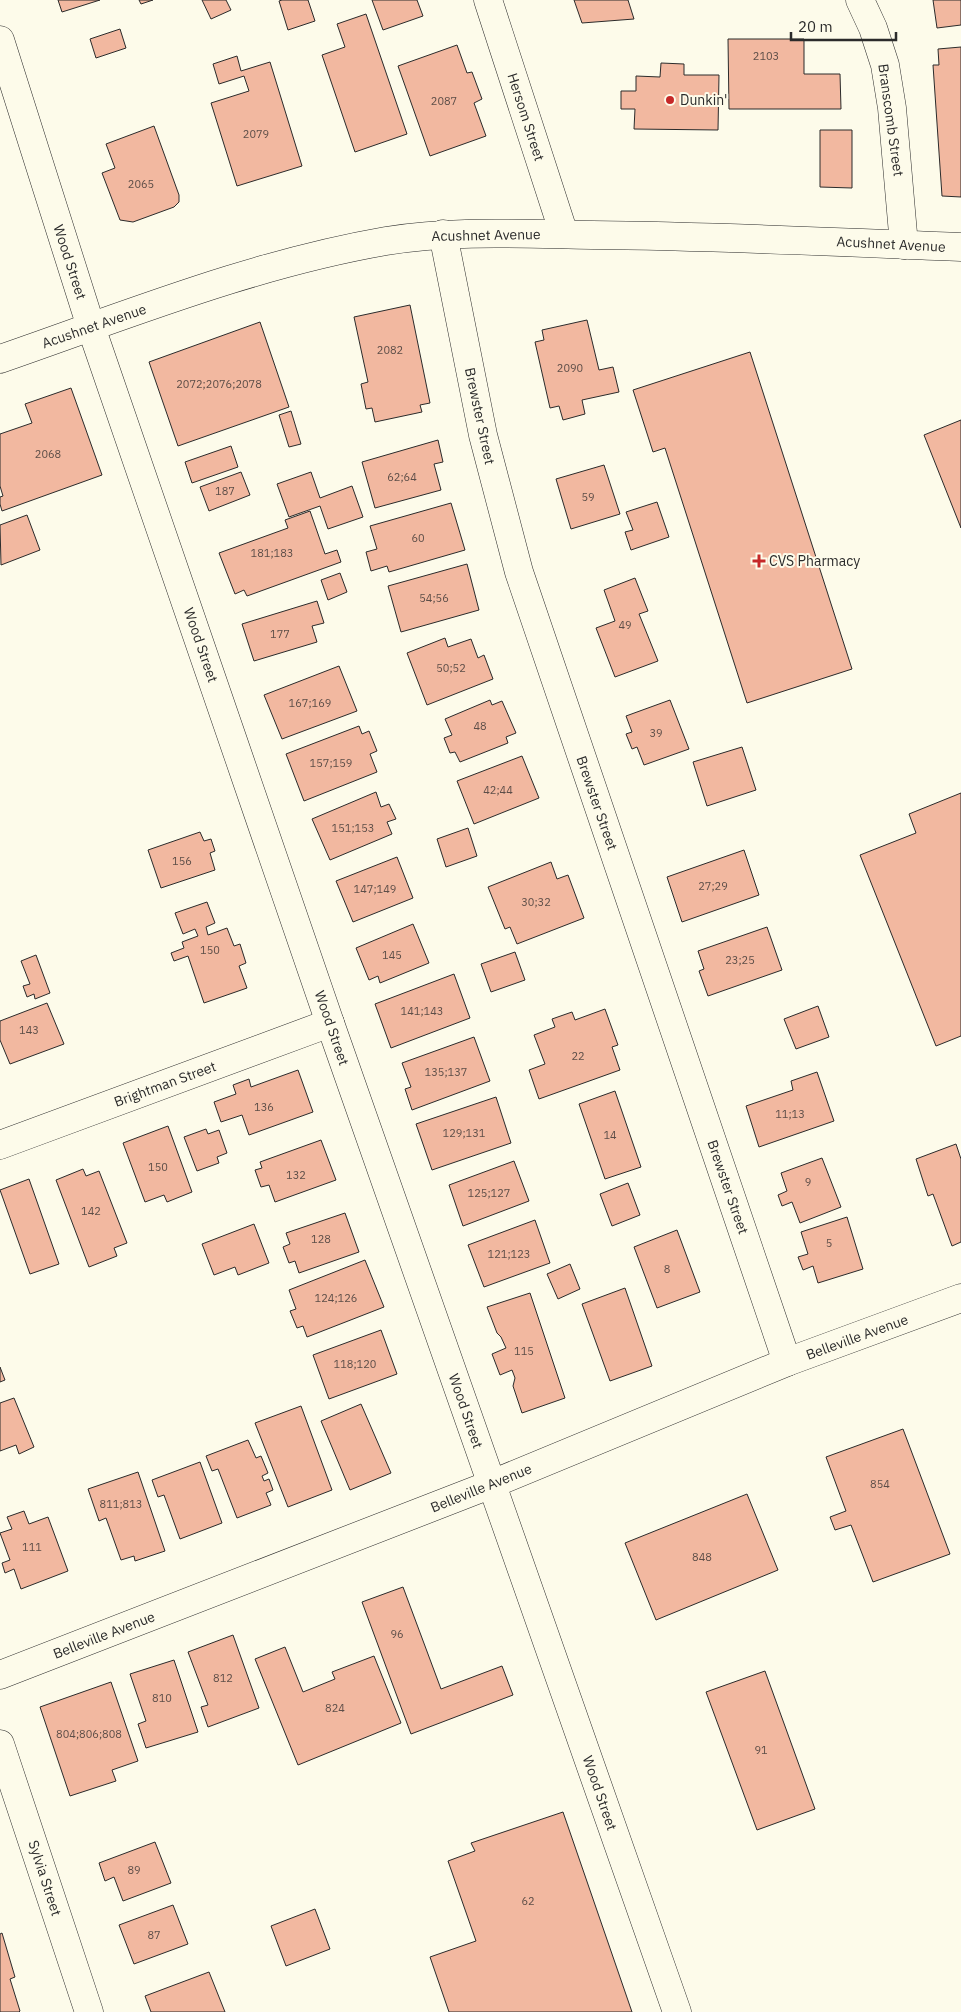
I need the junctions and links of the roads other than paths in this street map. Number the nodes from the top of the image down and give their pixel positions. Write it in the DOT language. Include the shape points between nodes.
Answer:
graph roads {
  1 [pos="488,0"];
  2 [pos="860,0"];
  3 [pos="0,40"];
  4 [pos="443,234"];
  5 [pos="564,234"];
  6 [pos="904,245"];
  7 [pos="961,247"];
  8 [pos="91,327"];
  9 [pos="0,359"];
  10 [pos="330,1023"];
  11 [pos="0,1145"];
  12 [pos="961,1298"];
  13 [pos="787,1362"];
  14 [pos="492,1484"];
  15 [pos="0,1675"];
  16 [pos="0,1744"];
  17 [pos="90,2012"];
  18 [pos="677,2012"];
  1 -- 5 [label="street, Hersom Street"];
  2 -- 6 [label="street, Branscomb Street" via="885,66"];
  3 -- 8 [label="street, Wood Street"];
  4 -- 5 [label="street, Acushnet Avenue"];
  4 -- 8 [label="street, Acushnet Avenue" via="387,241 300,259"];
  4 -- 13 [label="street, Brewster Street" via="483,435 519,572"];
  5 -- 6 [label="street, Acushnet Avenue"];
  6 -- 7 [label="street, Acushnet Avenue"];
  8 -- 9 [label="street, Acushnet Avenue"];
  8 -- 10 [label="street, Wood Street"];
  10 -- 11 [label="street, Brightman Street"];
  10 -- 14 [label="street, Wood Street"];
  12 -- 13 [label="street, Belleville Avenue"];
  13 -- 14 [label="street, Belleville Avenue"];
  14 -- 15 [label="street, Belleville Avenue"];
  14 -- 18 [label="street, Wood Street"];
  16 -- 17 [label="street, Sylvia Street"];
}
